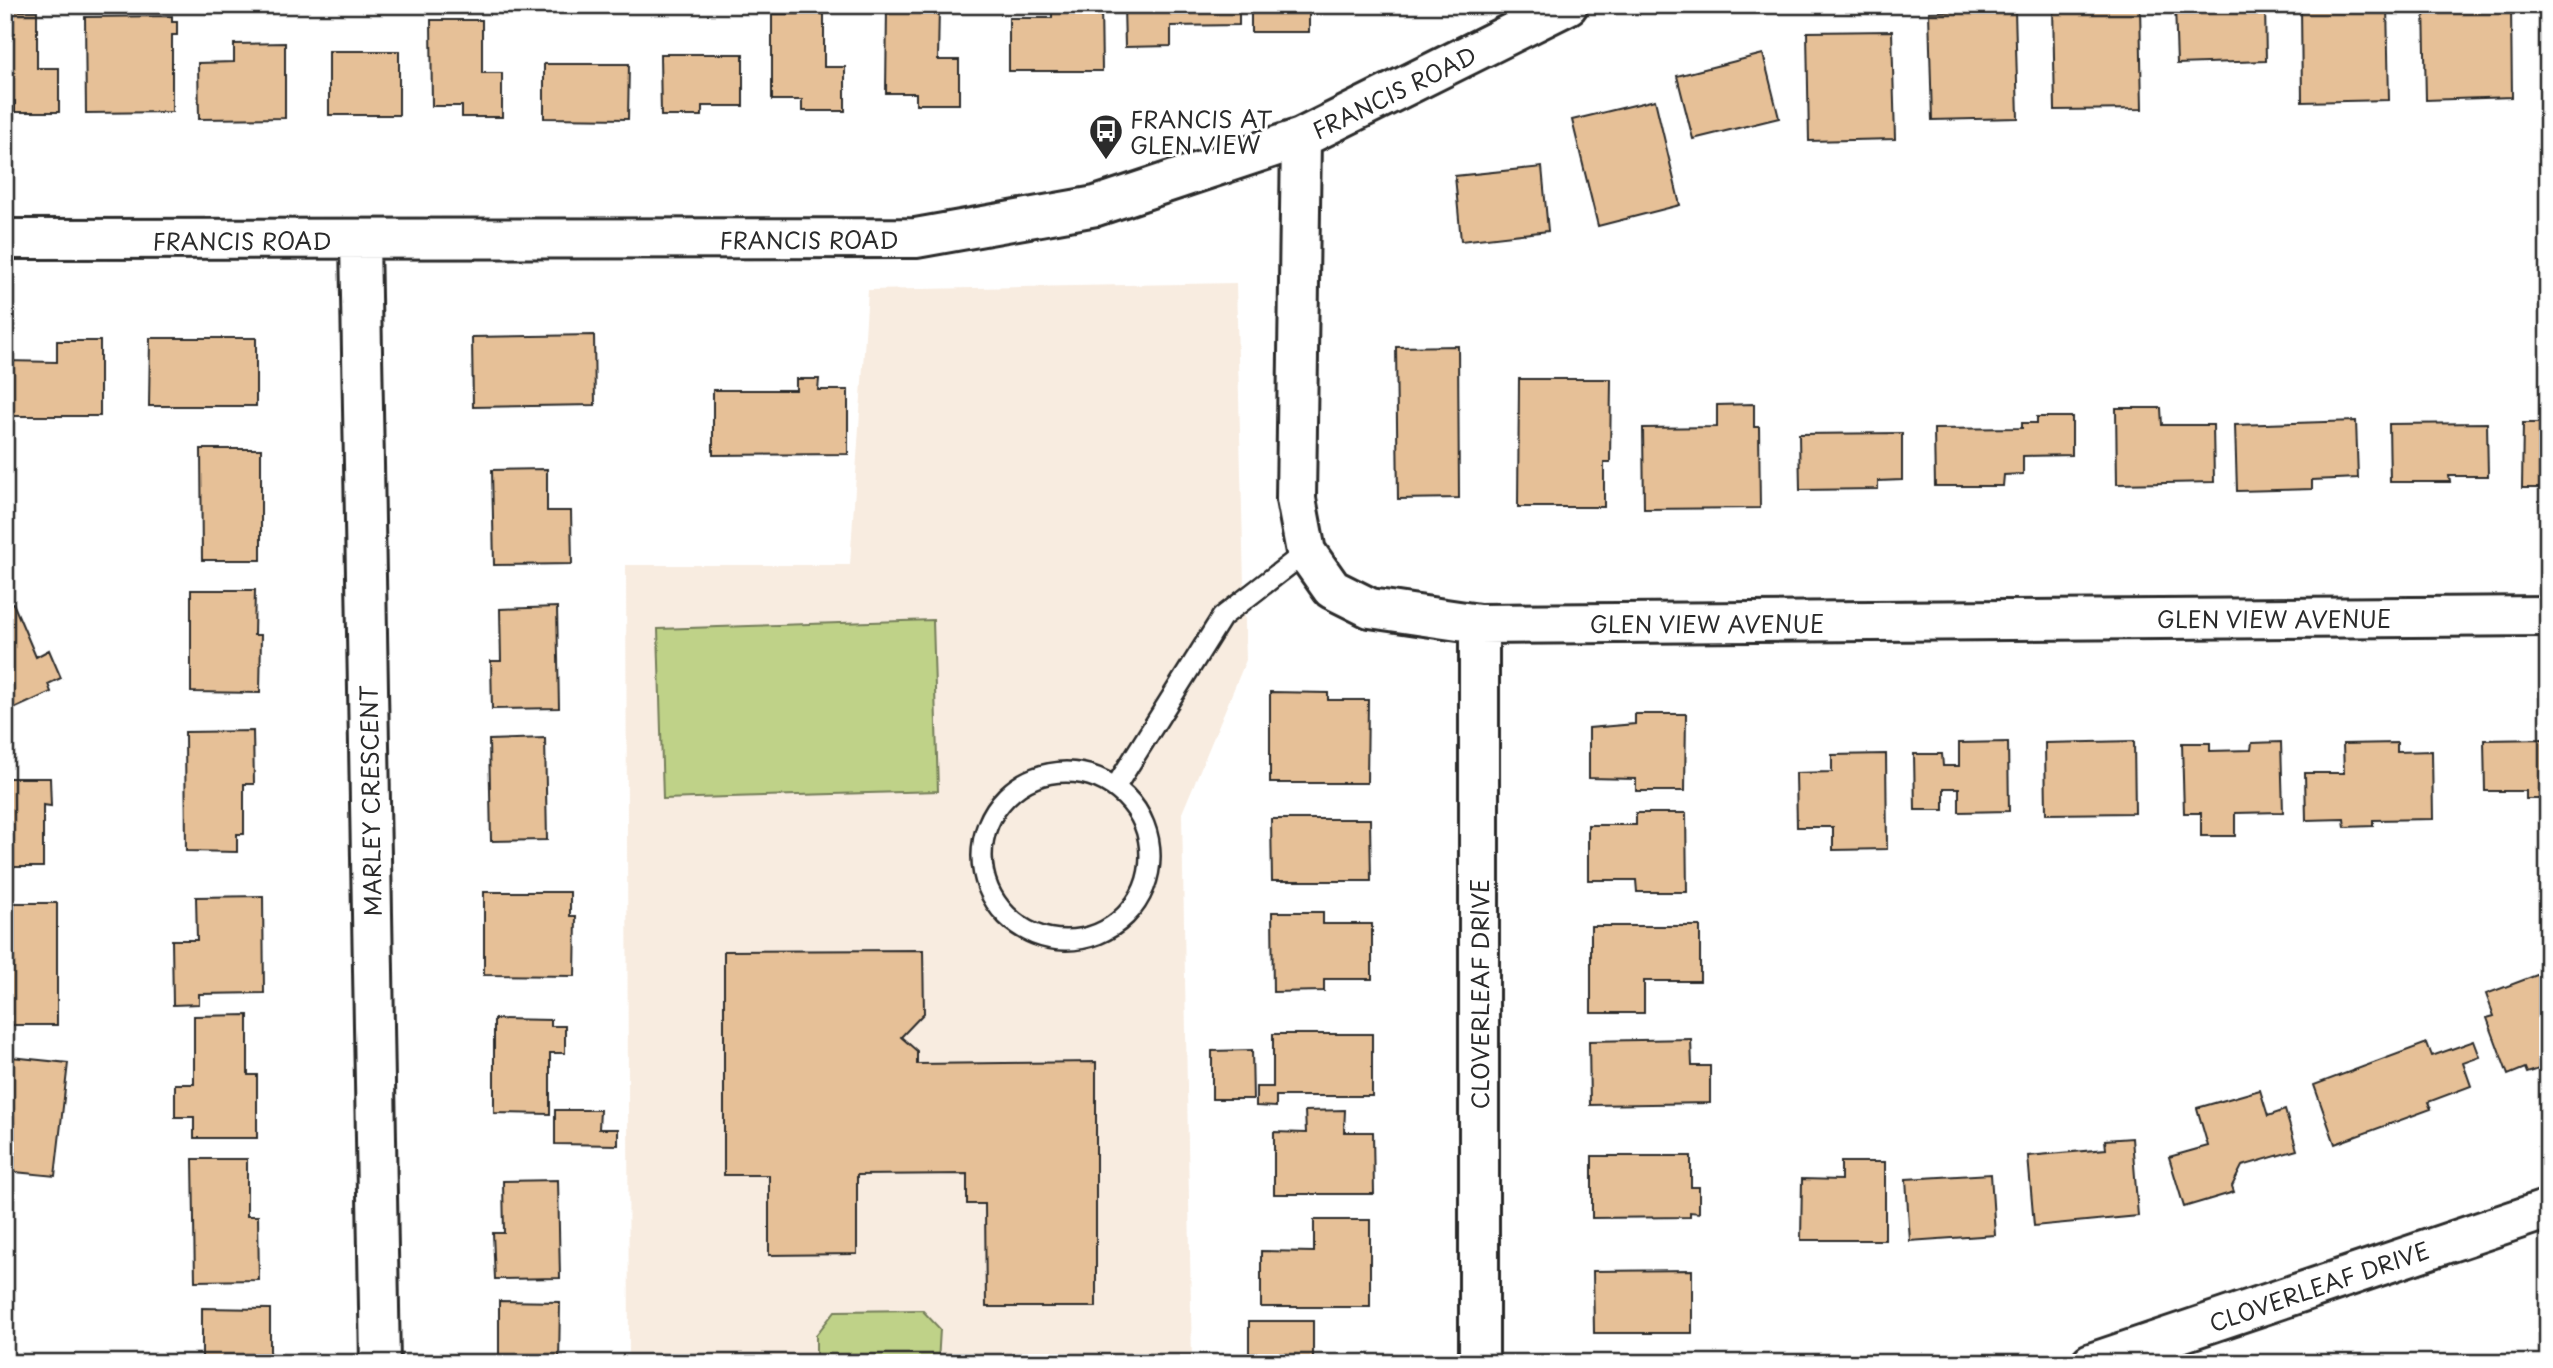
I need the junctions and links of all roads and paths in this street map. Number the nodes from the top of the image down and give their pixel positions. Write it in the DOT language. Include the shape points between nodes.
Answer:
graph roads {
  1 [pos="1568,5"];
  2 [pos="1301,138"];
  3 [pos="5,239"];
  4 [pos="360,240"];
  5 [pos="1306,552"];
  6 [pos="2548,616"];
  7 [pos="1479,624"];
  8 [pos="1116,786"];
  9 [pos="2548,1209"];
  10 [pos="380,1363"];
  11 [pos="1479,1363"];
  12 [pos="2091,1363"];
  1 -- 2 [label="street, FRANCIS ROAD"];
  2 -- 4 [label="street, FRANCIS ROAD" via="1096,206 916,238"];
  2 -- 5 [label="street, GLEN VIEW AVENUE" via="1296,499"];
  3 -- 4 [label="street, FRANCIS ROAD"];
  4 -- 10 [label="street, MARLEY CRESCENT"];
  5 -- 7 [label="street, GLEN VIEW AVENUE" via="1332,589 1370,608"];
  5 -- 8 [label="lane" via="1222,617"];
  6 -- 7 [label="street, GLEN VIEW AVENUE"];
  7 -- 11 [label="street, CLOVERLEAF DRIVE"];
  8 -- 8 [label="lane" via="1141,814 1151,850 1145,888 1123,919 1090,938 1051,940 1016,925 991,897 981,861 987,823 1009,792 1043,774 1081,771"];
  9 -- 12 [label="street, CLOVERLEAF DRIVE"];
}
